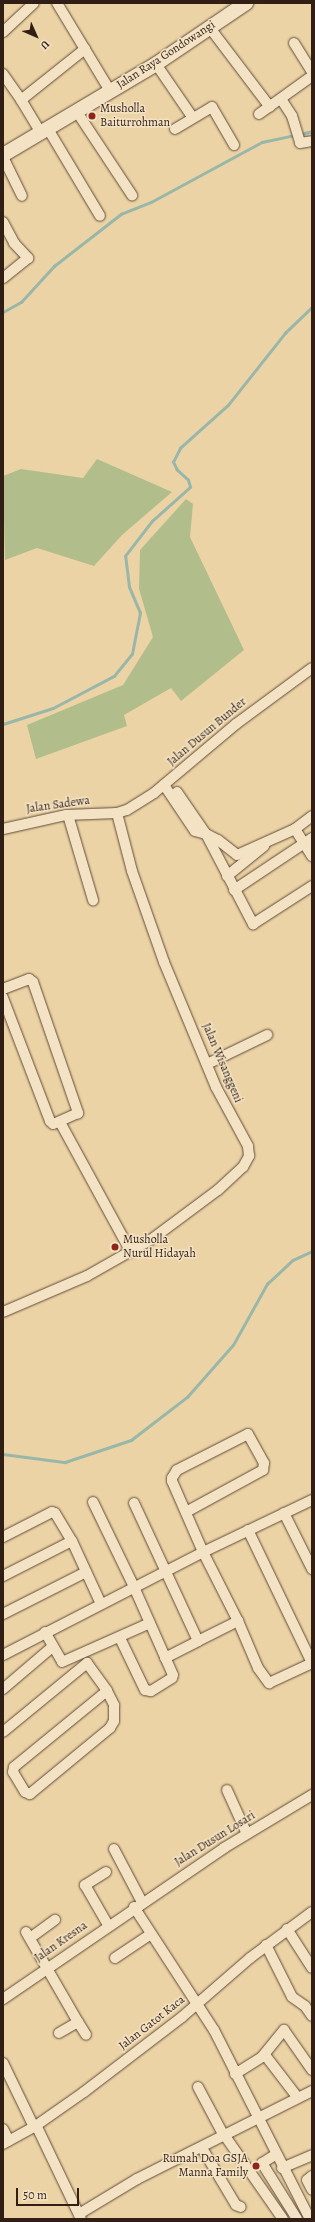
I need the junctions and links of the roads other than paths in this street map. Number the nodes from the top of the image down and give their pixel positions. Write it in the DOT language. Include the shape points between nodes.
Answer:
graph roads {
  1 [pos="34,3"];
  2 [pos="57,3"];
  3 [pos="246,3"];
  4 [pos="210,28"];
  5 [pos="3,32"];
  6 [pos="294,43"];
  7 [pos="85,50"];
  8 [pos="156,64"];
  9 [pos="312,72"];
  10 [pos="3,74"];
  11 [pos="312,76"];
  12 [pos="110,91"];
  13 [pos="281,99"];
  14 [pos="21,100"];
  15 [pos="270,107"];
  16 [pos="77,112"];
  17 [pos="259,114"];
  18 [pos="193,118"];
  19 [pos="175,128"];
  20 [pos="44,131"];
  21 [pos="312,141"];
  22 [pos="234,145"];
  23 [pos="3,156"];
  24 [pos="132,195"];
  25 [pos="22,196"];
  26 [pos="100,216"];
  27 [pos="3,222"];
  28 [pos="3,278"];
  29 [pos="312,668"];
  30 [pos="167,783"];
  31 [pos="117,813"];
  32 [pos="68,815"];
  33 [pos="312,816"];
  34 [pos="3,829"];
  35 [pos="295,829"];
  36 [pos="206,834"];
  37 [pos="271,839"];
  38 [pos="308,841"];
  39 [pos="237,855"];
  40 [pos="312,856"];
  41 [pos="250,859"];
  42 [pos="227,876"];
  43 [pos="312,886"];
  44 [pos="234,890"];
  45 [pos="93,900"];
  46 [pos="3,989"];
  47 [pos="3,998"];
  48 [pos="267,1035"];
  49 [pos="207,1064"];
  50 [pos="60,1122"];
  51 [pos="131,1252"];
  52 [pos="3,1312"];
  53 [pos="312,1500"];
  54 [pos="93,1502"];
  55 [pos="134,1503"];
  56 [pos="186,1512"];
  57 [pos="284,1513"];
  58 [pos="248,1530"];
  59 [pos="3,1537"];
  60 [pos="72,1541"];
  61 [pos="203,1552"];
  62 [pos="312,1569"];
  63 [pos="166,1570"];
  64 [pos="86,1572"];
  65 [pos="3,1576"];
  66 [pos="134,1587"];
  67 [pos="101,1604"];
  68 [pos="3,1614"];
  69 [pos="238,1621"];
  70 [pos="150,1623"];
  71 [pos="45,1632"];
  72 [pos="120,1638"];
  73 [pos="198,1641"];
  74 [pos="52,1648"];
  75 [pos="3,1655"];
  76 [pos="85,1658"];
  77 [pos="165,1658"];
  78 [pos="62,1662"];
  79 [pos="312,1663"];
  80 [pos="71,1674"];
  81 [pos="4,1685"];
  82 [pos="107,1691"];
  83 [pos="3,1732"];
  84 [pos="227,1790"];
  85 [pos="312,1795"];
  86 [pos="247,1834"];
  87 [pos="114,1849"];
  88 [pos="106,1872"];
  89 [pos="138,1905"];
  90 [pos="312,1913"];
  91 [pos="55,1920"];
  92 [pos="108,1925"];
  93 [pos="287,1929"];
  94 [pos="151,1934"];
  95 [pos="266,1944"];
  96 [pos="115,1958"];
  97 [pos="47,1967"];
  98 [pos="312,1968"];
  99 [pos="3,1999"];
  100 [pos="197,2004"];
  101 [pos="312,2016"];
  102 [pos="78,2022"];
  103 [pos="60,2033"];
  104 [pos="86,2035"];
  105 [pos="265,2055"];
  106 [pos="3,2063"];
  107 [pos="312,2070"];
  108 [pos="235,2074"];
  109 [pos="198,2087"];
  110 [pos="312,2091"];
  111 [pos="298,2098"];
  112 [pos="258,2120"];
  113 [pos="35,2126"];
  114 [pos="3,2129"];
  115 [pos="225,2136"];
  116 [pos="6,2143"];
  117 [pos="202,2148"];
  118 [pos="276,2155"];
  119 [pos="312,2155"];
  120 [pos="282,2168"];
  121 [pos="312,2176"];
  122 [pos="312,2190"];
  123 [pos="241,2207"];
  124 [pos="80,2217"];
  125 [pos="308,2218"];
  126 [pos="283,2219"];
  127 [pos="297,2219"];
  1 -- 5 [label="street"];
  2 -- 7 [label="street"];
  3 -- 4 [label="street, Jalan Raya Gondowangi"];
  4 -- 8 [label="street, Jalan Raya Gondowangi"];
  4 -- 15 [label="street"];
  6 -- 9 [label="street"];
  7 -- 12 [label="street"];
  7 -- 14 [label="street"];
  8 -- 12 [label="street, Jalan Raya Gondowangi"];
  8 -- 18 [label="street"];
  10 -- 14 [label="street"];
  11 -- 13 [label="street"];
  12 -- 16 [label="street, Jalan Raya Gondowangi"];
  13 -- 15 [label="street"];
  13 -- 21 [label="street" via="292,116 298,139 302,144"];
  14 -- 20 [label="street"];
  15 -- 17 [label="street"];
  16 -- 20 [label="street, Jalan Raya Gondowangi"];
  16 -- 24 [label="street"];
  18 -- 19 [label="street"];
  18 -- 22 [label="street" via="212,108"];
  20 -- 23 [label="street, Jalan Raya Gondowangi"];
  20 -- 26 [label="street"];
  23 -- 25 [label="street"];
  27 -- 28 [label="street" via="14,242 28,258"];
  29 -- 30 [label="street, Jalan Dusun Bunder" via="236,724"];
  30 -- 31 [label="street, Jalan Dusun Bunder" via="136,805"];
  30 -- 36 [label="street" via="195,831"];
  31 -- 32 [label="street, Jalan Sadewa"];
  31 -- 49 [label="street, Jalan Wisanggeni" via="132,871 161,954"];
  32 -- 34 [label="street, Jalan Sadewa"];
  32 -- 45 [label="street"];
  33 -- 35 [label="street"];
  35 -- 37 [label="street"];
  35 -- 38 [label="street"];
  36 -- 39 [label="street"];
  36 -- 42 [label="street"];
  37 -- 39 [label="street"];
  37 -- 41 [label="street"];
  38 -- 40 [label="street"];
  38 -- 44 [label="street"];
  39 -- 41 [label="street"];
  41 -- 42 [label="street"];
  42 -- 44 [label="street"];
  43 -- 44 [label="street" via="253,924"];
  46 -- 50 [label="street" via="30,979 33,982 79,1110 78,1113"];
  47 -- 50 [label="street" via="50,1121 53,1124"];
  48 -- 49 [label="street"];
  49 -- 51 [label="street, Jalan Wisanggeni" via="224,1105 248,1146 249,1156 243,1167 212,1195 182,1219"];
  50 -- 51 [label="street"];
  51 -- 52 [label="street, Jalan Wisanggeni" via="87,1276"];
  53 -- 57 [label="street"];
  54 -- 66 [label="street"];
  55 -- 63 [label="street"];
  56 -- 56 [label="street" via="263,1470 264,1463 248,1434 175,1473 172,1481"];
  56 -- 61 [label="street"];
  57 -- 58 [label="street"];
  57 -- 62 [label="street"];
  58 -- 61 [label="street"];
  58 -- 79 [label="street"];
  59 -- 60 [label="street" via="52,1512 60,1518"];
  60 -- 64 [label="street"];
  60 -- 65 [label="street"];
  61 -- 63 [label="street"];
  61 -- 69 [label="street"];
  63 -- 66 [label="street"];
  63 -- 73 [label="street"];
  64 -- 67 [label="street"];
  64 -- 68 [label="street"];
  66 -- 67 [label="street"];
  66 -- 70 [label="street"];
  67 -- 71 [label="street"];
  69 -- 73 [label="street"];
  69 -- 79 [label="street" via="258,1668 267,1682 272,1683"];
  70 -- 72 [label="street"];
  70 -- 77 [label="street"];
  71 -- 74 [label="street"];
  71 -- 75 [label="street"];
  72 -- 76 [label="street"];
  72 -- 77 [label="street" via="147,1691 172,1678"];
  73 -- 77 [label="street"];
  74 -- 78 [label="street"];
  74 -- 81 [label="street"];
  76 -- 78 [label="street"];
  76 -- 80 [label="street"];
  76 -- 82 [label="street"];
  78 -- 80 [label="street"];
  80 -- 83 [label="street"];
  82 -- 82 [label="street" via="14,1767 13,1772 26,1792 30,1794 110,1728 116,1714"];
  84 -- 86 [label="street"];
  85 -- 86 [label="street, Jalan Dusun Losari"];
  86 -- 89 [label="street, Jalan Dusun Losari"];
  87 -- 89 [label="street"];
  88 -- 92 [label="street" via="86,1885"];
  89 -- 92 [label="street, Jalan Kresna"];
  89 -- 94 [label="street"];
  90 -- 93 [label="street, Jalan Gatot Kaca"];
  91 -- 97 [label="street" via="28,1935"];
  92 -- 97 [label="street, Jalan Kresna"];
  93 -- 95 [label="street, Jalan Gatot Kaca"];
  93 -- 98 [label="street"];
  94 -- 96 [label="street"];
  94 -- 100 [label="street"];
  95 -- 100 [label="street, Jalan Gatot Kaca"];
  95 -- 101 [label="street" via="292,1997 303,2004"];
  97 -- 99 [label="street, Jalan Kresna"];
  97 -- 102 [label="street"];
  100 -- 108 [label="street" via="221,2044"];
  100 -- 113 [label="street, Jalan Gatot Kaca"];
  102 -- 103 [label="street"];
  102 -- 104 [label="street"];
  105 -- 107 [label="street" via="279,2035 286,2031"];
  105 -- 108 [label="street"];
  105 -- 111 [label="street"];
  106 -- 113 [label="street"];
  108 -- 112 [label="street"];
  109 -- 115 [label="street"];
  110 -- 111 [label="street"];
  111 -- 112 [label="street"];
  112 -- 115 [label="street"];
  112 -- 118 [label="street"];
  113 -- 116 [label="street, Jalan Gatot Kaca"];
  113 -- 124 [label="street"];
  114 -- 116 [label="street"];
  115 -- 117 [label="street"];
  115 -- 126 [label="street"];
  117 -- 123 [label="street" via="236,2205"];
  117 -- 124 [label="street" via="137,2179"];
  118 -- 120 [label="street"];
  118 -- 127 [label="street" via="262,2163"];
  119 -- 120 [label="street"];
  120 -- 125 [label="street"];
  121 -- 122 [label="street" via="307,2180"];
}
